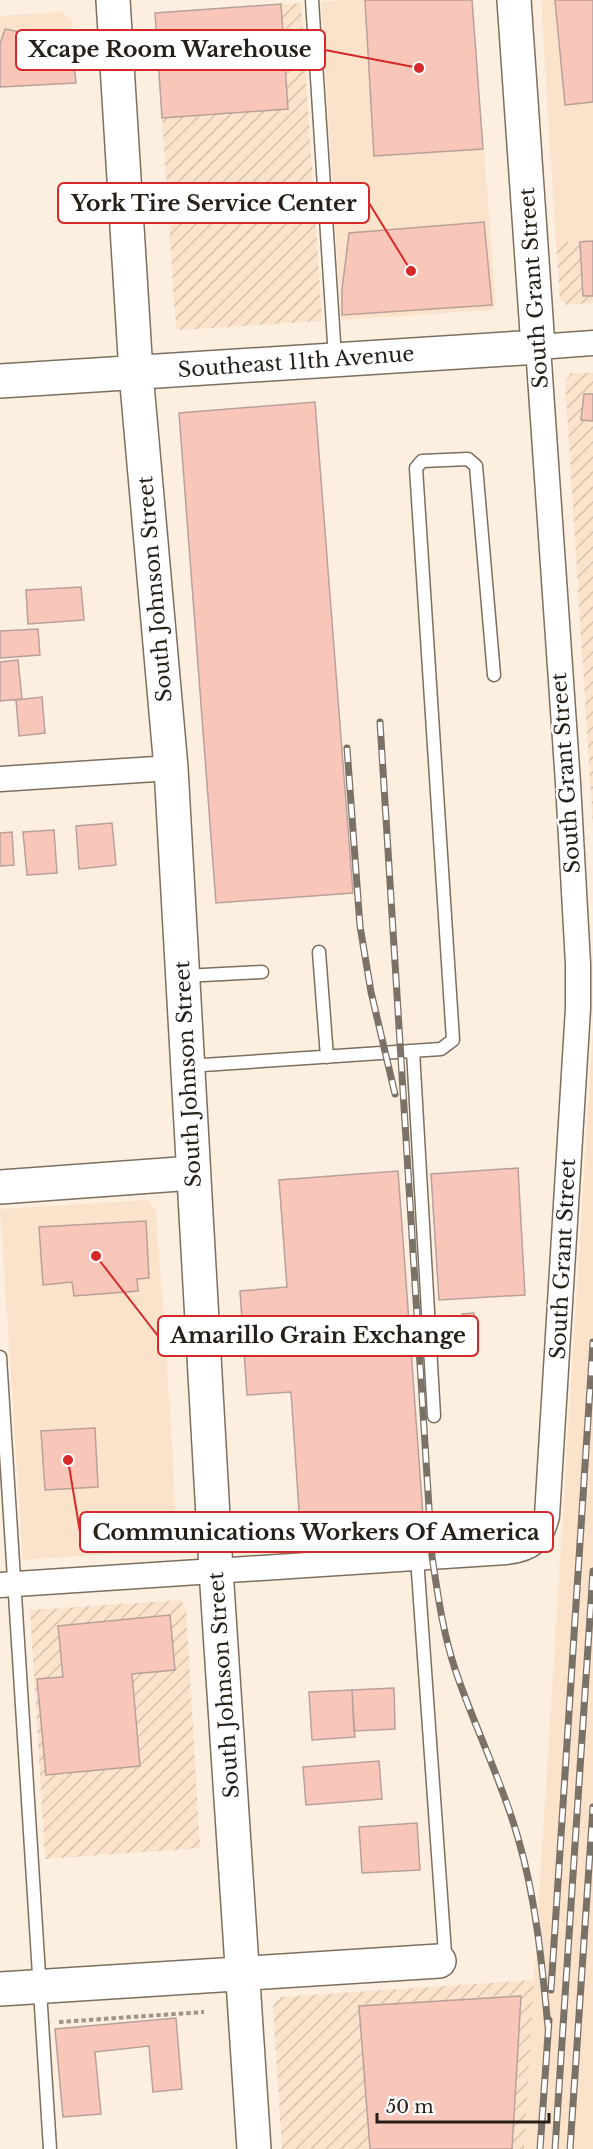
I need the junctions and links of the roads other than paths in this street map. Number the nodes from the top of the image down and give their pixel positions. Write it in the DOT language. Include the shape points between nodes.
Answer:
graph roads {
  1 [pos="113,0"];
  2 [pos="312,0"];
  3 [pos="514,0"];
  4 [pos="131,281"];
  5 [pos="593,343"];
  6 [pos="538,346"];
  7 [pos="335,359"];
  8 [pos="136,373"];
  9 [pos="15,381"];
  10 [pos="494,675"];
  11 [pos="171,768"];
  12 [pos="0,779"];
  13 [pos="319,952"];
  14 [pos="262,972"];
  15 [pos="182,976"];
  16 [pos="413,1051"];
  17 [pos="327,1056"];
  18 [pos="187,1066"];
  19 [pos="193,1173"];
  20 [pos="0,1187"];
  21 [pos="0,1357"];
  22 [pos="434,1416"];
  23 [pos="417,1558"];
  24 [pos="216,1570"];
  25 [pos="8,1584"];
  26 [pos="439,1961"];
  27 [pos="243,1974"];
  28 [pos="39,1987"];
  29 [pos="0,1989"];
  30 [pos="50,2149"];
  31 [pos="254,2149"];
  1 -- 4 [label="main road, South Johnson Street"];
  2 -- 7 [label="lane"];
  3 -- 6 [label="main road, South Grant Street"];
  4 -- 8 [label="main road, South Johnson Street"];
  4 -- 9 [label="main road" via="121,330 98,359 58,376"];
  5 -- 6 [label="street, Southeast 11th Avenue"];
  6 -- 7 [label="main road, Southeast 11th Avenue"];
  6 -- 23 [label="street, South Grant Street" via="568,783 578,1008 548,1516 544,1532 522,1550"];
  7 -- 8 [label="main road, Southeast 11th Avenue"];
  8 -- 9 [label="main road, Southeast 11th Avenue"];
  8 -- 11 [label="main road, South Johnson Street"];
  10 -- 16 [label="lane" via="476,466 468,459 423,462 416,468 453,1040 441,1049"];
  11 -- 12 [label="street"];
  11 -- 15 [label="main road, South Johnson Street"];
  13 -- 17 [label="lane"];
  14 -- 15 [label="lane"];
  15 -- 18 [label="main road, South Johnson Street"];
  16 -- 17 [label="lane"];
  16 -- 22 [label="lane"];
  17 -- 18 [label="lane"];
  18 -- 19 [label="main road, South Johnson Street"];
  19 -- 20 [label="main road"];
  19 -- 24 [label="main road, South Johnson Street"];
  21 -- 25 [label="lane"];
  23 -- 24 [label="street"];
  23 -- 26 [label="lane" via="445,1953"];
  24 -- 25 [label="street"];
  24 -- 27 [label="main road, South Johnson Street"];
  25 -- 28 [label="lane"];
  26 -- 27 [label="main road"];
  27 -- 28 [label="main road"];
  27 -- 31 [label="main road, South Johnson Street"];
  28 -- 29 [label="main road"];
  28 -- 30 [label="lane"];
}
